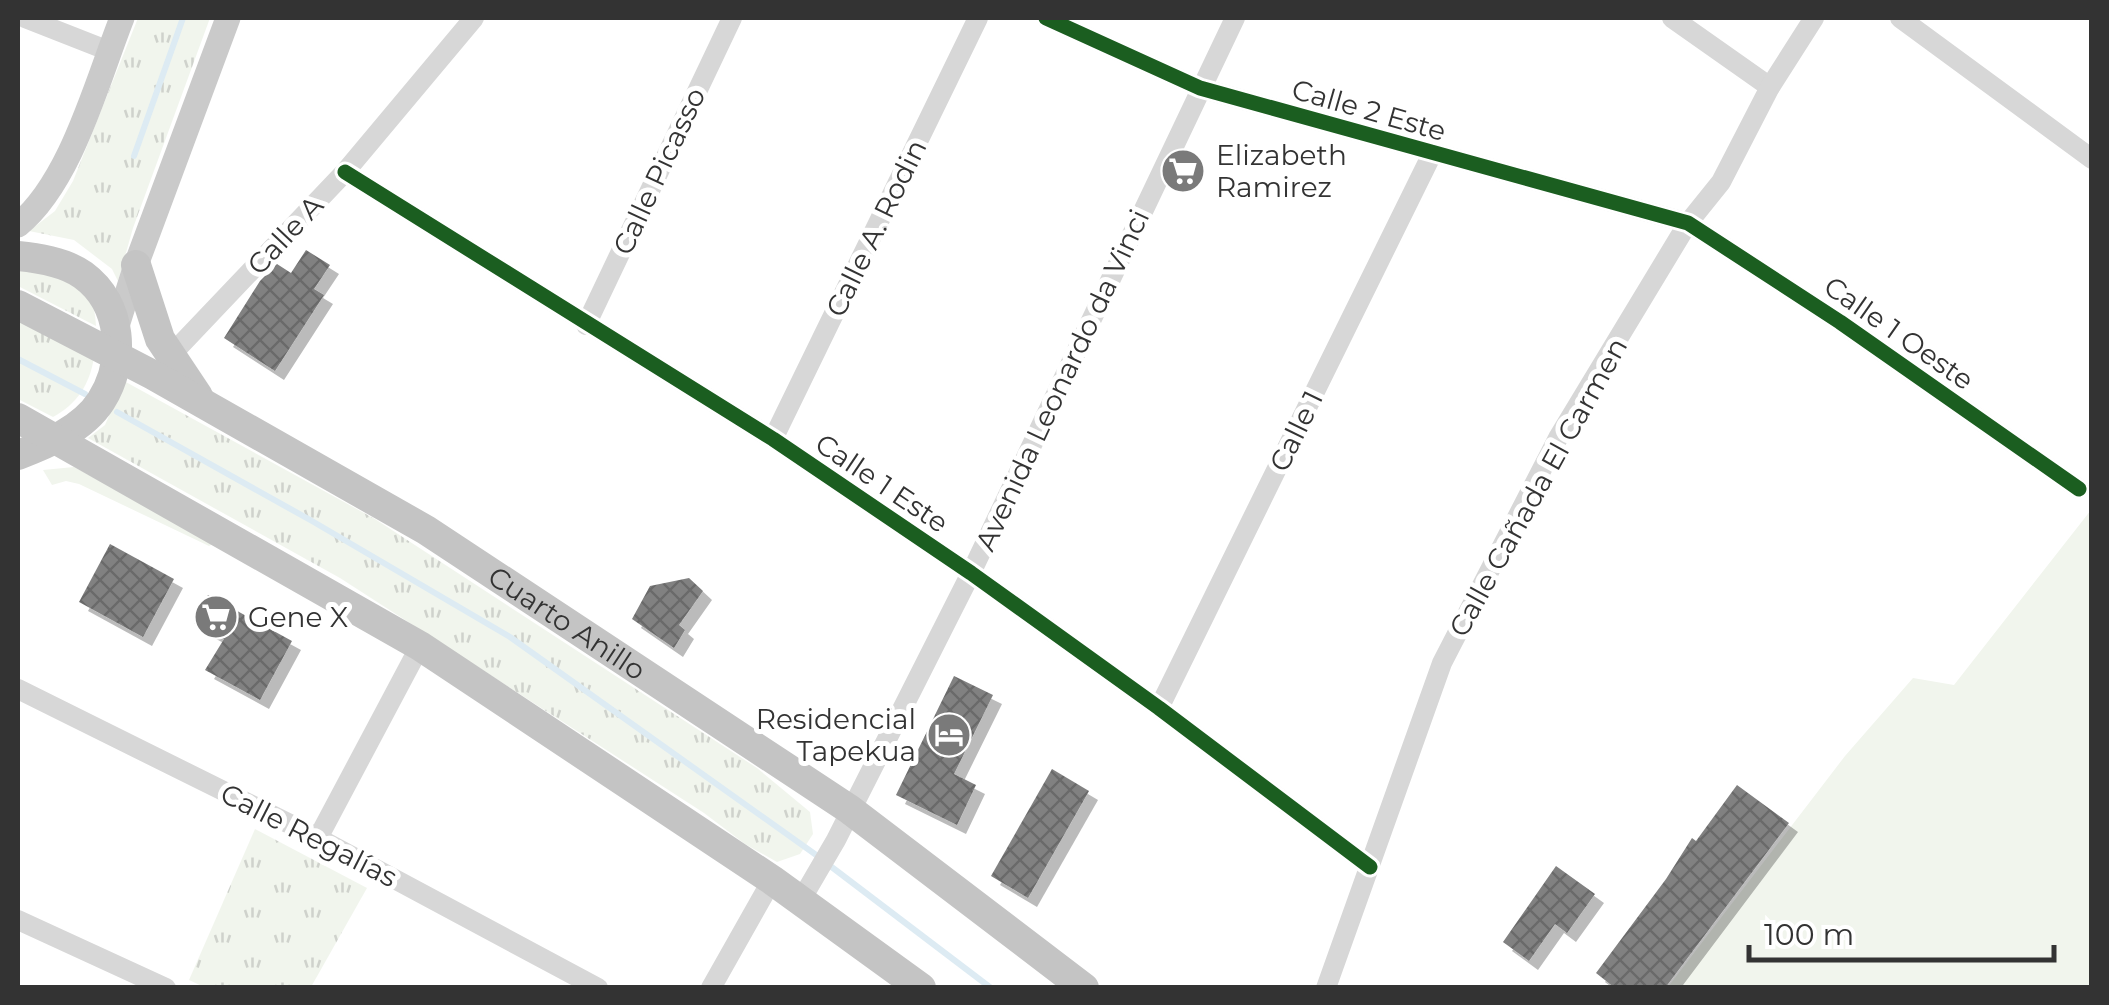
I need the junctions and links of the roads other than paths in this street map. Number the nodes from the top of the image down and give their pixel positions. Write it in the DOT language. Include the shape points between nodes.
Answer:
graph roads {
  1 [pos="25,18"];
  2 [pos="122,18"];
  3 [pos="228,18"];
  4 [pos="474,18"];
  5 [pos="732,18"];
  6 [pos="978,18"];
  7 [pos="1046,18"];
  8 [pos="1235,18"];
  9 [pos="1672,18"];
  10 [pos="1814,18"];
  11 [pos="1900,18"];
  12 [pos="109,51"];
  13 [pos="1200,88"];
  14 [pos="1770,88"];
  15 [pos="1432,154"];
  16 [pos="2092,158"];
  17 [pos="345,172"];
  18 [pos="1688,223"];
  19 [pos="18,225"];
  20 [pos="18,256"];
  21 [pos="136,265"];
  22 [pos="18,306"];
  23 [pos="586,325"];
  24 [pos="116,342"];
  25 [pos="170,356"];
  26 [pos="207,406"];
  27 [pos="18,418"];
  28 [pos="56,438"];
  29 [pos="773,439"];
  30 [pos="18,454"];
  31 [pos="2080,489"];
  32 [pos="971,574"];
  33 [pos="420,646"];
  34 [pos="18,689"];
  35 [pos="1160,708"];
  36 [pos="849,809"];
  37 [pos="318,838"];
  38 [pos="1370,868"];
  39 [pos="772,880"];
  40 [pos="809,888"];
  41 [pos="18,920"];
  42 [pos="1073,982"];
  43 [pos="166,988"];
  44 [pos="598,988"];
  45 [pos="711,988"];
  46 [pos="920,988"];
  47 [pos="1326,988"];
  1 -- 12 [label="street"];
  2 -- 12 [label="main road"];
  3 -- 21 [label="main road"];
  4 -- 17 [label="street, Calle A"];
  5 -- 23 [label="street, Calle Picasso"];
  6 -- 29 [label="street, Calle A. Rodin"];
  7 -- 13 [label="street, Calle 2 Este"];
  8 -- 13 [label="street, Avenida Leonardo da Vinci"];
  9 -- 14 [label="street"];
  10 -- 14 [label="street, Calle Cañada El Carmen"];
  11 -- 16 [label="street"];
  12 -- 19 [label="main road" via="66,160 35,212"];
  13 -- 15 [label="street, Calle 2 Este"];
  13 -- 32 [label="street, Avenida Leonardo da Vinci"];
  14 -- 18 [label="street, Calle Cañada El Carmen" via="1720,182"];
  15 -- 18 [label="street, Calle 2 Este"];
  15 -- 35 [label="street, Calle 1"];
  17 -- 23 [label="street, Calle 1 Este"];
  17 -- 25 [label="street, Calle A"];
  18 -- 31 [label="street, Calle 1 Oeste"];
  18 -- 38 [label="street, Calle Cañada El Carmen" via="1558,438 1442,663"];
  20 -- 24 [label="highway" via="82,274 108,304"];
  21 -- 24 [label="main road"];
  21 -- 25 [label="highway"];
  22 -- 24 [label="highway, Cuarto Anillo"];
  23 -- 29 [label="street, Calle 1 Este"];
  24 -- 26 [label="highway, Cuarto Anillo"];
  24 -- 28 [label="highway" via="100,402"];
  25 -- 26 [label="highway"];
  26 -- 36 [label="highway, Cuarto Anillo" via="426,530"];
  27 -- 28 [label="highway"];
  28 -- 30 [label="highway"];
  28 -- 33 [label="highway"];
  29 -- 32 [label="street, Calle 1 Este"];
  32 -- 35 [label="street, Calle 1 Este"];
  32 -- 36 [label="street, Avenida Leonardo da Vinci"];
  33 -- 37 [label="street"];
  33 -- 39 [label="highway"];
  34 -- 37 [label="street, Calle Regalías"];
  35 -- 38 [label="street, Calle 1 Este"];
  36 -- 40 [label="street, Avenida Leonardo da Vinci"];
  36 -- 42 [label="highway, Cuarto Anillo"];
  37 -- 44 [label="street, Calle Regalías"];
  38 -- 47 [label="street, Calle Cañada El Carmen"];
  39 -- 40 [label="highway"];
  39 -- 45 [label="street"];
  40 -- 46 [label="highway"];
  41 -- 43 [label="street"];
}
